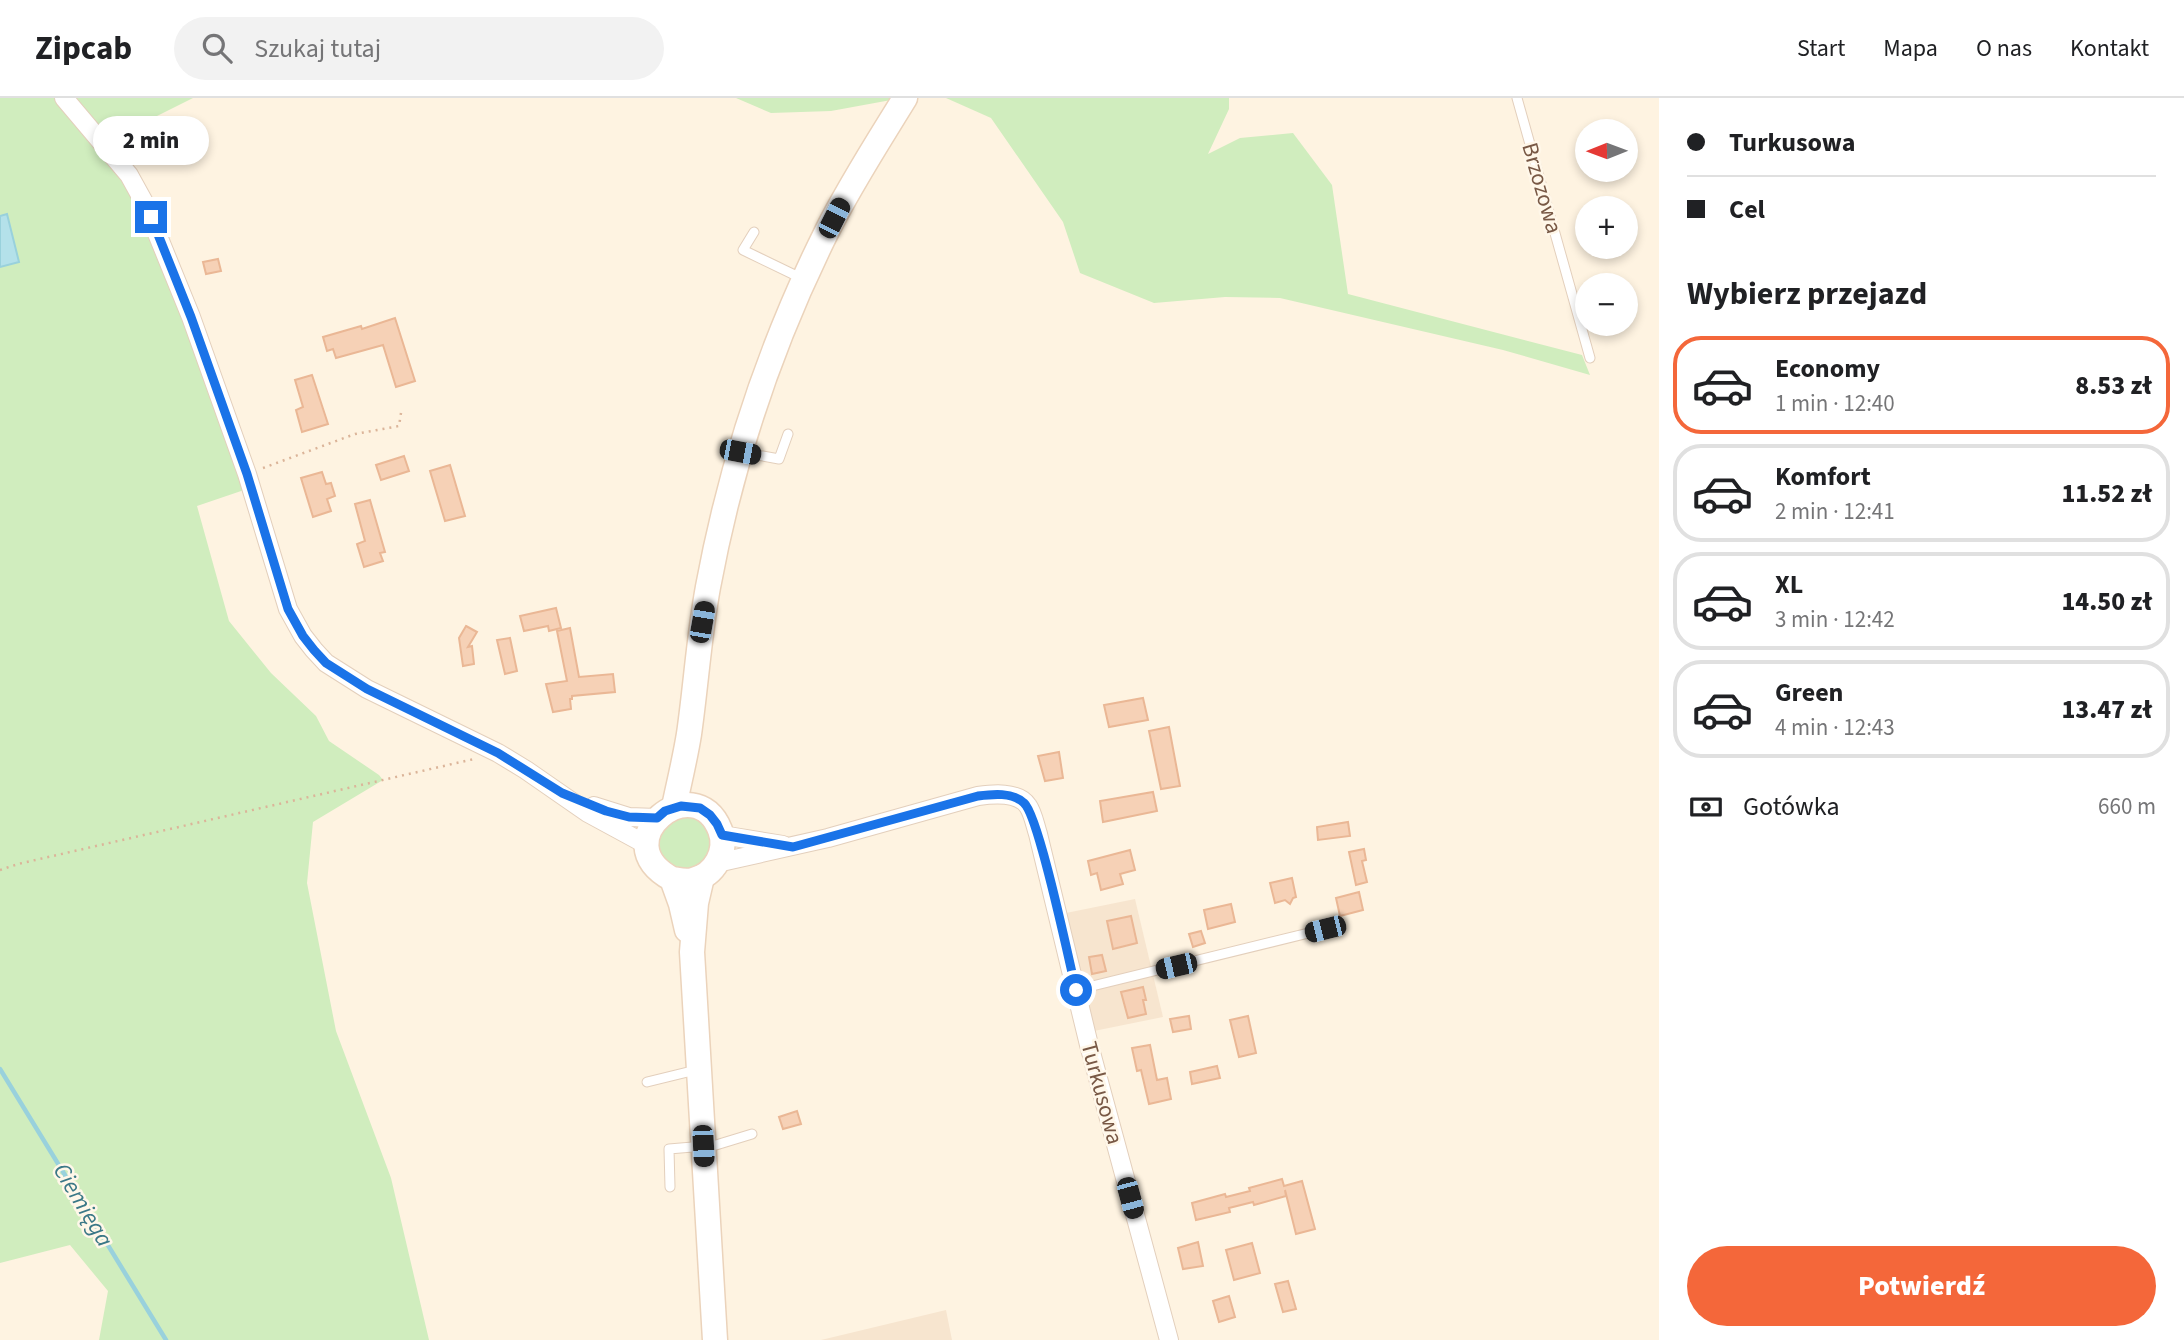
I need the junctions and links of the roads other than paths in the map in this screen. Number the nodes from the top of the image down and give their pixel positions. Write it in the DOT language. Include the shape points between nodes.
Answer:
graph roads {
  1 [pos="64,98"];
  2 [pos="905,98"];
  3 [pos="1517,98"];
  4 [pos="754,232"];
  5 [pos="804,280"];
  6 [pos="1590,358"];
  7 [pos="788,434"];
  8 [pos="740,452"];
  9 [pos="689,733"];
  10 [pos="562,793"];
  11 [pos="700,808"];
  12 [pos="665,812"];
  13 [pos="722,835"];
  14 [pos="647,845"];
  15 [pos="793,847"];
  16 [pos="710,870"];
  17 [pos="672,879"];
  18 [pos="1325,929"];
  19 [pos="692,952"];
  20 [pos="1076,990"];
  21 [pos="698,1070"];
  22 [pos="647,1082"];
  23 [pos="752,1134"];
  24 [pos="703,1146"];
  25 [pos="670,1187"];
  26 [pos="715,1340"];
  27 [pos="1168,1340"];
  1 -- 10 [label="street" via="137,188 191,317 247,474 288,609 303,636 326,663 367,689 498,753"];
  2 -- 5 [label="main road" via="841,204"];
  3 -- 6 [label="lane, Brzozowa"];
  4 -- 5 [label="lane" via="743,250"];
  5 -- 8 [label="main road"];
  7 -- 8 [label="lane" via="779,459"];
  8 -- 9 [label="main road" via="708,586"];
  9 -- 11 [label="main road"];
  9 -- 12 [label="main road" via="682,778"];
  10 -- 12 [label="street" via="629,817"];
  10 -- 14 [label="street"];
  11 -- 12 [label="main road"];
  11 -- 13 [label="main road"];
  12 -- 14 [label="main road" via="648,835"];
  13 -- 15 [label="street"];
  13 -- 16 [label="main road" via="722,850"];
  14 -- 17 [label="main road" via="654,865"];
  15 -- 16 [label="street"];
  15 -- 20 [label="street, Turkusowa" via="978,796 1018,798 1027,804 1038,834"];
  16 -- 17 [label="main road" via="687,881"];
  16 -- 19 [label="main road" via="696,903"];
  17 -- 19 [label="main road"];
  18 -- 20 [label="lane"];
  19 -- 21 [label="main road"];
  20 -- 27 [label="street, Turkusowa"];
  21 -- 22 [label="lane"];
  21 -- 24 [label="main road"];
  23 -- 24 [label="lane"];
  24 -- 25 [label="lane" via="669,1149"];
  24 -- 26 [label="main road"];
}
